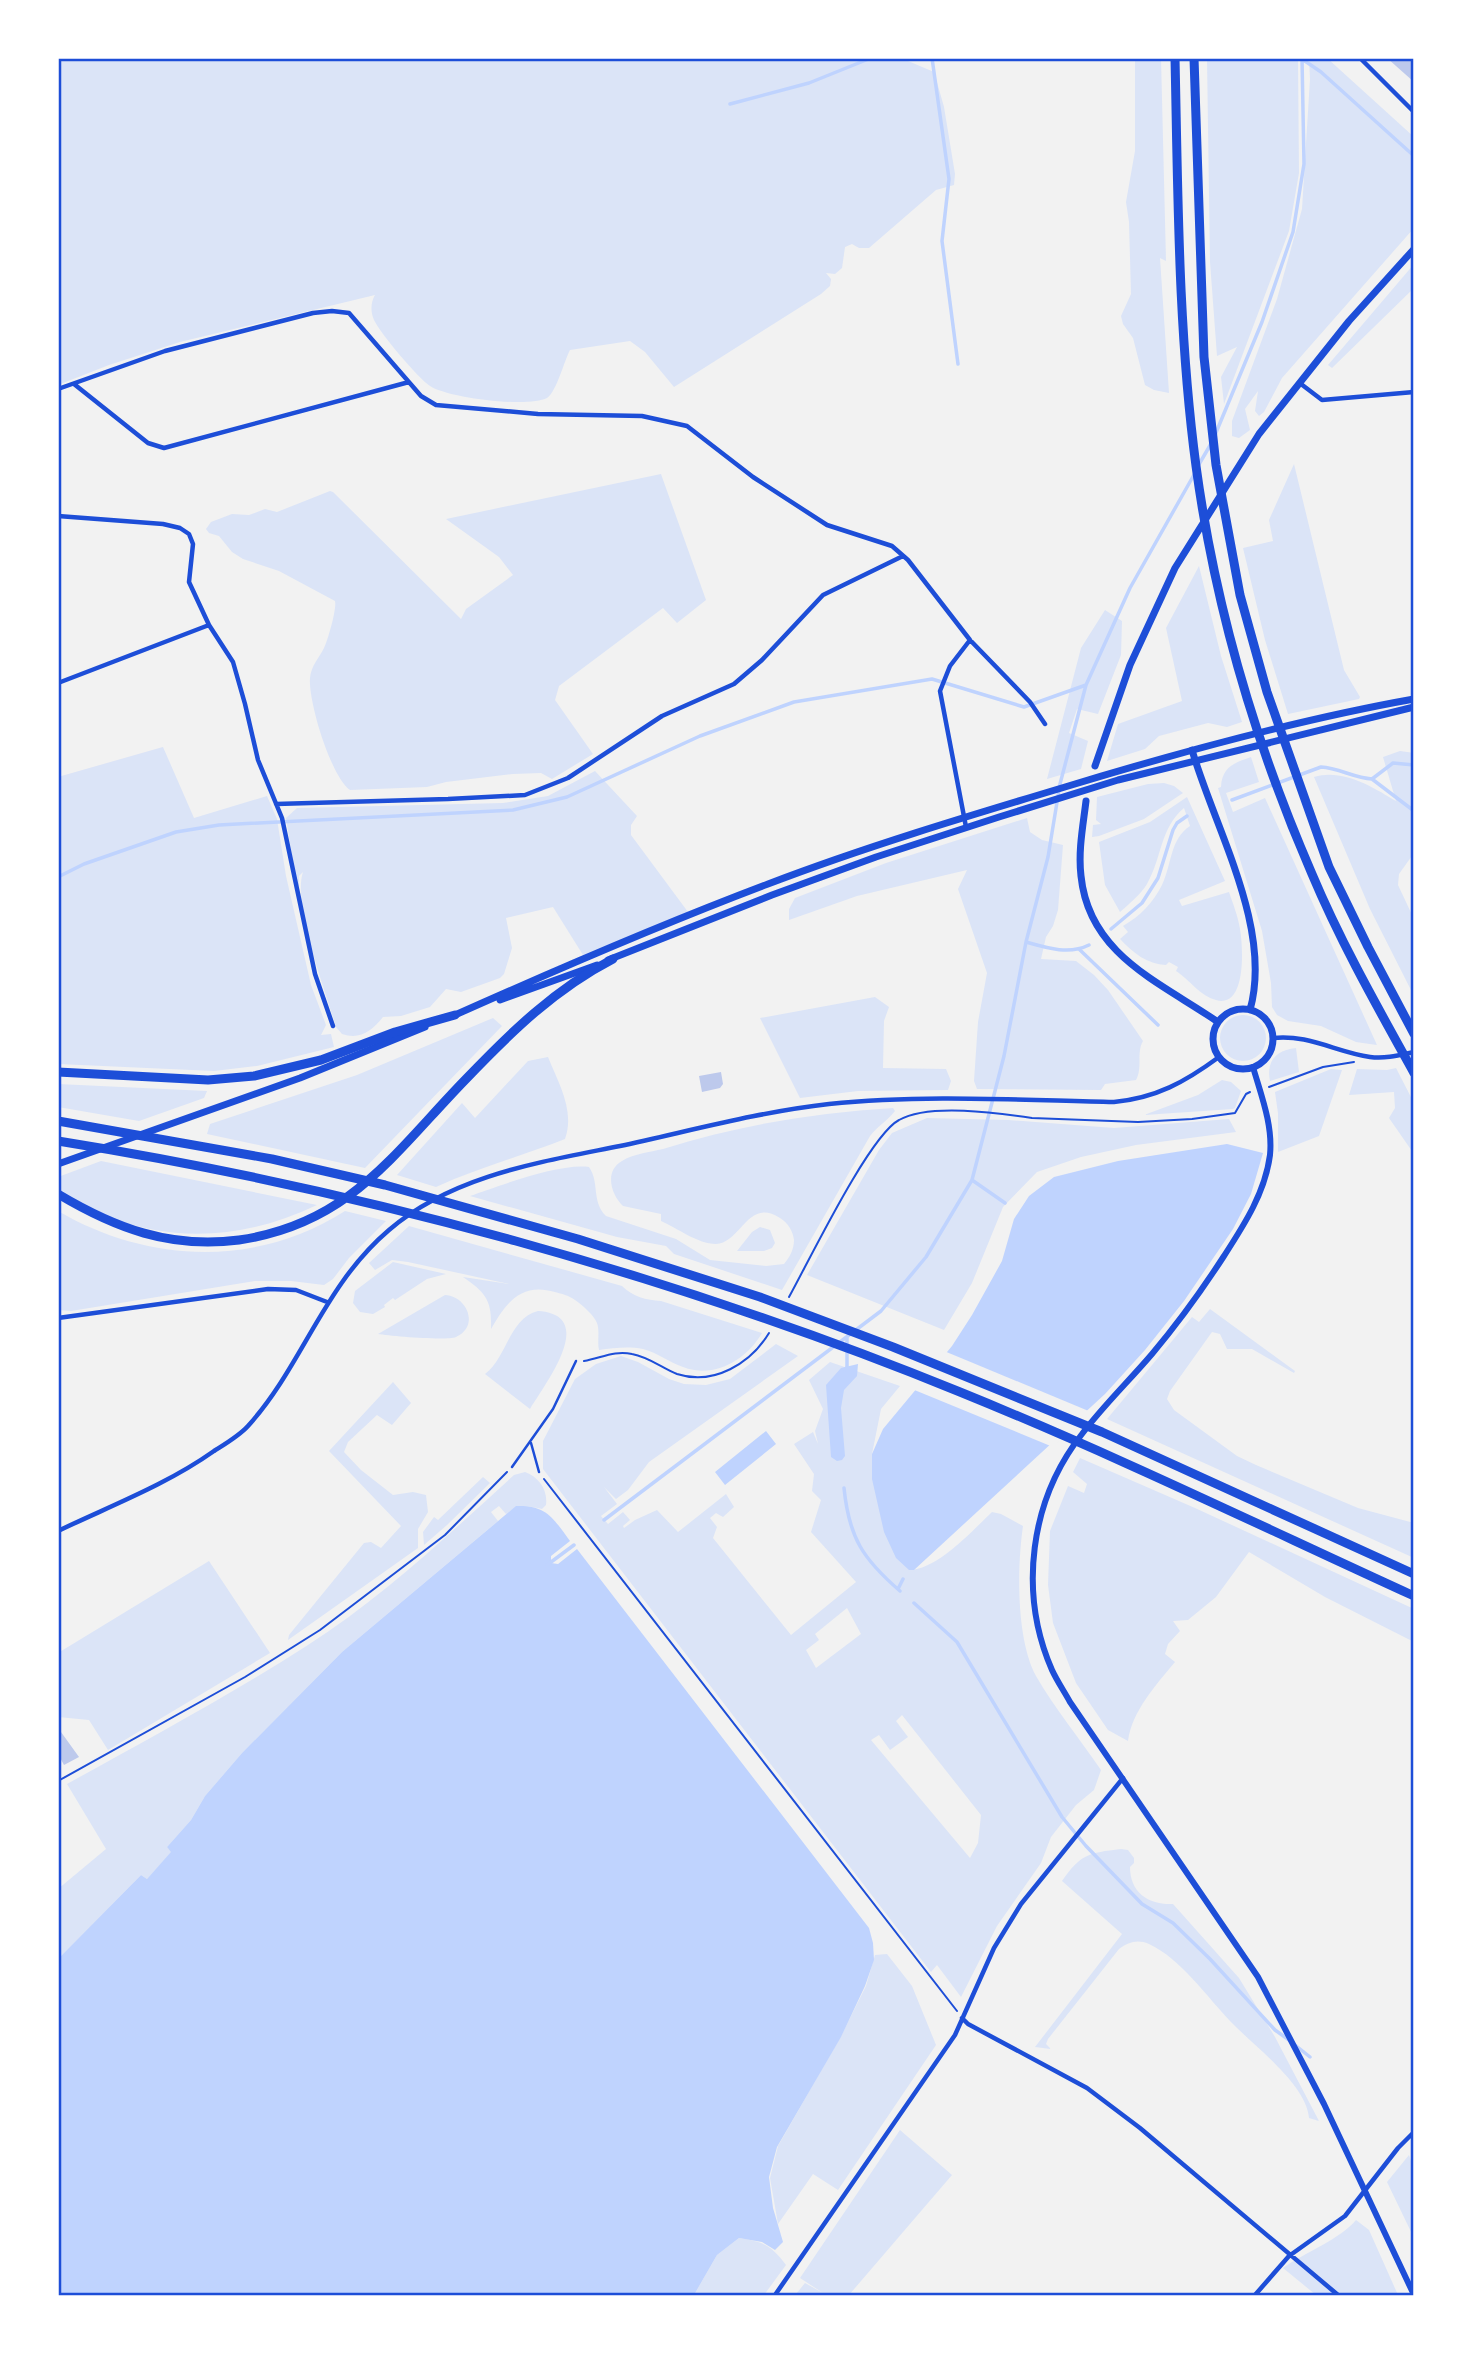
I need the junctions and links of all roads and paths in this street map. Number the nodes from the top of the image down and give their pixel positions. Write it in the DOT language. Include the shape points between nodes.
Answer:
graph roads {
  1 [pos="1175,58"];
  2 [pos="1194,58"];
  3 [pos="1360,58"];
  4 [pos="1414,111"];
  5 [pos="1414,249"];
  6 [pos="409,382"];
  7 [pos="74,384"];
  8 [pos="1301,384"];
  9 [pos="58,389"];
  10 [pos="1414,392"];
  11 [pos="58,516"];
  12 [pos="903,556"];
  13 [pos="209,625"];
  14 [pos="970,640"];
  15 [pos="58,683"];
  16 [pos="1414,699"];
  17 [pos="1414,707"];
  18 [pos="1045,724"];
  19 [pos="1192,750"];
  20 [pos="1195,760"];
  21 [pos="1095,766"];
  22 [pos="1086,801"];
  23 [pos="276,804"];
  24 [pos="963,818"];
  25 [pos="966,827"];
  26 [pos="613,959"];
  27 [pos="1250,1010"];
  28 [pos="455,1015"];
  29 [pos="1218,1022"];
  30 [pos="333,1026"];
  31 [pos="1414,1034"];
  32 [pos="1273,1038"];
  33 [pos="1414,1052"];
  34 [pos="1219,1057"];
  35 [pos="1348,1063"];
  36 [pos="1252,1067"];
  37 [pos="58,1072"];
  38 [pos="1414,1073"];
  39 [pos="1260,1090"];
  40 [pos="960,1107"];
  41 [pos="960,1111"];
  42 [pos="58,1121"];
  43 [pos="58,1141"];
  44 [pos="58,1164"];
  45 [pos="58,1194"];
  46 [pos="791,1293"];
  47 [pos="327,1302"];
  48 [pos="58,1318"];
  49 [pos="768,1335"];
  50 [pos="576,1362"];
  51 [pos="531,1443"];
  52 [pos="512,1467"];
  53 [pos="539,1472"];
  54 [pos="58,1531"];
  55 [pos="1414,1574"];
  56 [pos="1414,1596"];
  57 [pos="1123,1778"];
  58 [pos="58,1781"];
  59 [pos="962,2018"];
  60 [pos="1414,2132"];
  61 [pos="1363,2192"];
  62 [pos="1289,2256"];
  63 [pos="775,2295"];
  64 [pos="1255,2295"];
  65 [pos="1338,2295"];
  66 [pos="1414,2295"];
  1 -- 38 [label="highway" via="1187,384 1202,509 1221,599 1248,698 1312,874"];
  2 -- 31 [label="highway" via="1204,357 1216,465 1240,595 1267,692 1329,867"];
  3 -- 4 [label="street"];
  5 -- 8 [label="main road" via="1349,321"];
  6 -- 7 [label="street" via="164,448 148,443"];
  6 -- 7 [label="street" via="349,313 332,311 165,351"];
  6 -- 12 [label="street" via="436,405 538,414 642,416 687,426 753,477 827,525 892,547"];
  7 -- 9 [label="street"];
  8 -- 10 [label="street" via="1322,400"];
  8 -- 21 [label="main road" via="1259,435 1175,568 1130,664"];
  11 -- 13 [label="street" via="128,519 180,528 189,534 193,544 189,582"];
  12 -- 14 [label="street"];
  12 -- 23 [label="street" via="823,595 734,684 662,716 568,778 525,794"];
  13 -- 15 [label="street"];
  13 -- 23 [label="street" via="233,663 258,760"];
  14 -- 18 [label="street"];
  14 -- 24 [label="street" via="950,666 940,691"];
  16 -- 19 [label="main road" via="1340,712"];
  17 -- 20 [label="main road"];
  19 -- 20 [label="main road"];
  19 -- 24 [label="main road"];
  20 -- 25 [label="main road"];
  20 -- 27 [label="main road" via="1251,926 1257,970"];
  22 -- 29 [label="main road" via="1080,876 1099,931 1123,958"];
  23 -- 30 [label="street" via="316,974"];
  24 -- 25 [label="street"];
  24 -- 28 [label="main road" via="768,884"];
  25 -- 26 [label="main road" via="772,895"];
  26 -- 28 [label="main road"];
  26 -- 45 [label="highway" via="537,1009 373,1177 344,1200 289,1228 230,1241 170,1239 111,1223"];
  27 -- 29 [label="main road" via="1235,1010"];
  27 -- 32 [label="main road" via="1266,1020"];
  28 -- 37 [label="highway" via="321,1060 243,1077 208,1080"];
  28 -- 44 [label="main road" via="300,1078"];
  29 -- 34 [label="main road" via="1212,1040"];
  32 -- 33 [label="street" via="1314,1040 1370,1057"];
  32 -- 36 [label="main road" via="1268,1056"];
  34 -- 36 [label="main road" via="1235,1068"];
  34 -- 47 [label="street" via="1160,1094 1136,1100 876,1100 793,1109 528,1166 466,1185 423,1206 390,1229"];
  35 -- 39 [label="path" via="1323,1067"];
  36 -- 39 [label="street"];
  39 -- 41 [label="path" via="1246,1094 1235,1113 1192,1119 1138,1122"];
  39 -- 57 [label="street" via="1268,1118 1270,1154 1251,1212 1190,1305 1062,1463 1049,1490 1034,1546 1034,1598 1052,1670"];
  40 -- 41 [label="path"];
  41 -- 46 [label="path" via="912,1114 886,1130"];
  42 -- 55 [label="highway" via="272,1159 385,1185 760,1297 1102,1432"];
  43 -- 56 [label="highway" via="268,1178 377,1205 573,1257 754,1315 947,1387"];
  47 -- 48 [label="street" via="296,1290 268,1289"];
  47 -- 54 [label="street" via="246,1428 187,1470"];
  49 -- 50 [label="path" via="754,1353 713,1377 677,1374 636,1354 613,1353"];
  50 -- 51 [label="lane"];
  51 -- 52 [label="lane"];
  51 -- 53 [label="lane"];
  52 -- 58 [label="path" via="445,1535 320,1630 246,1677"];
  53 -- 59 [label="path"];
  57 -- 59 [label="street" via="1014,1915"];
  57 -- 61 [label="street" via="1258,1977 1324,2104"];
  59 -- 62 [label="street" via="1087,2088"];
  59 -- 63 [label="street" via="955,2035"];
  60 -- 61 [label="street"];
  61 -- 62 [label="street" via="1345,2216"];
  61 -- 66 [label="street"];
  62 -- 64 [label="street"];
  62 -- 65 [label="street"];
}
